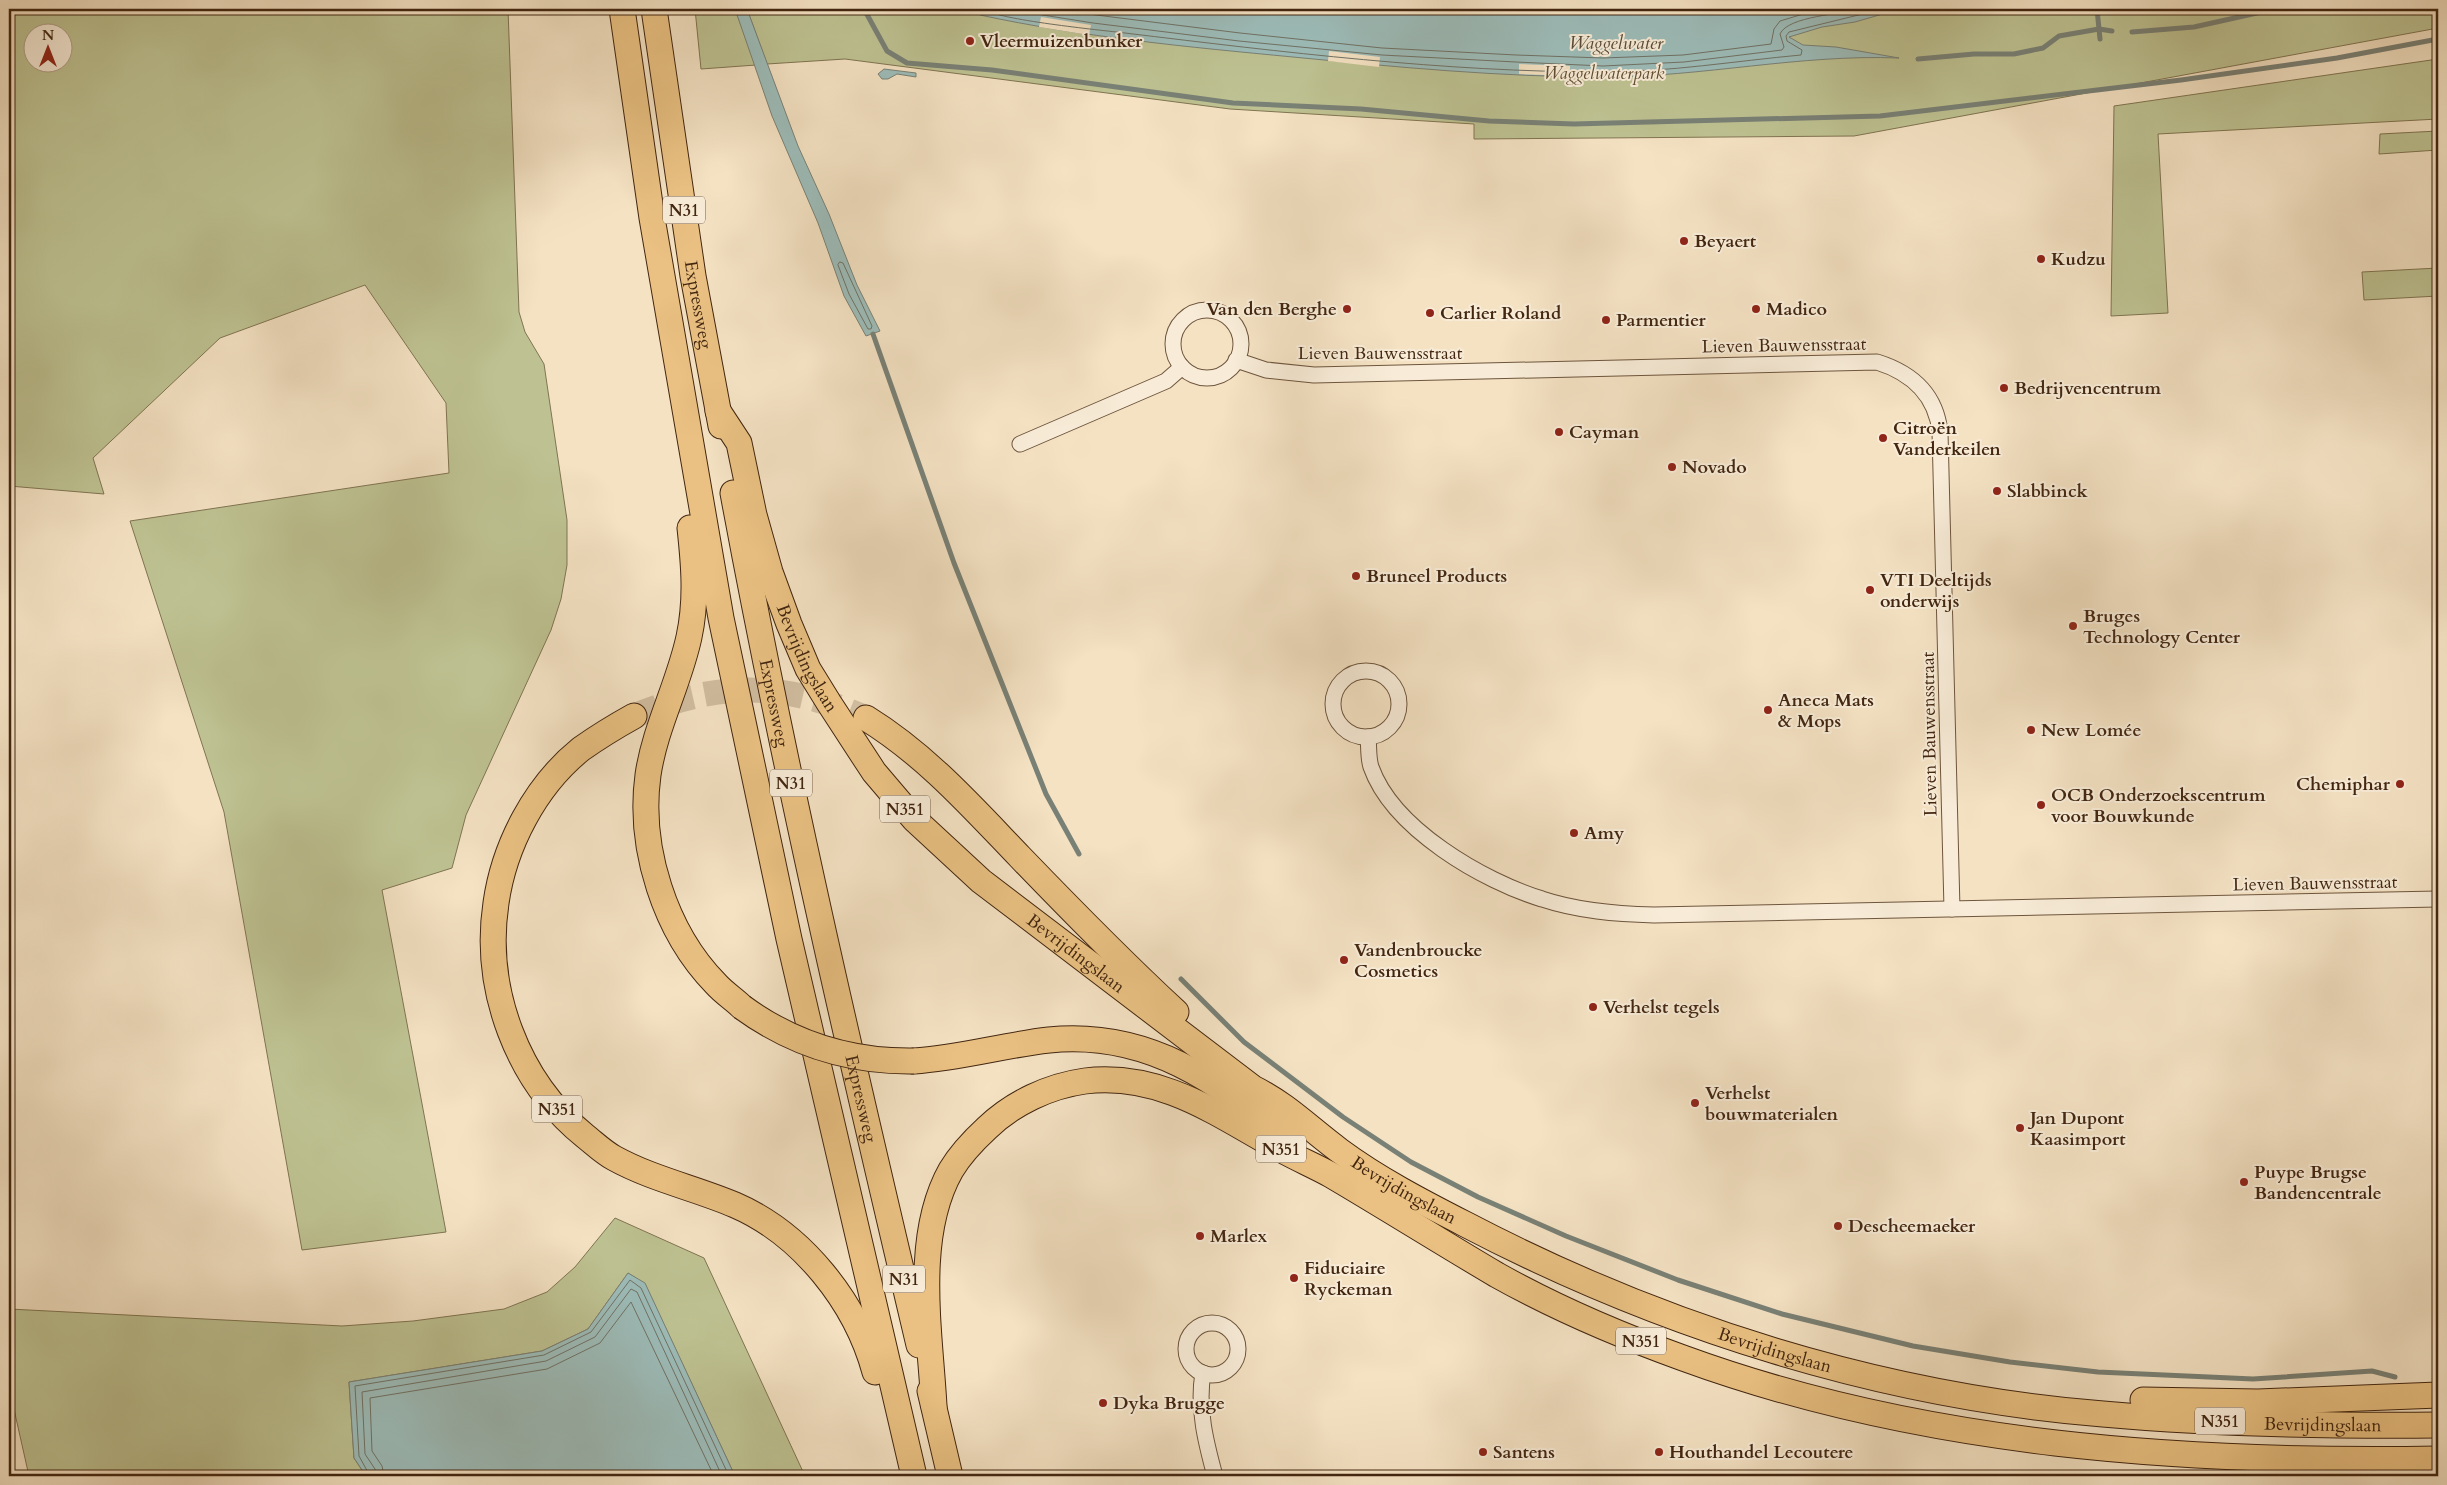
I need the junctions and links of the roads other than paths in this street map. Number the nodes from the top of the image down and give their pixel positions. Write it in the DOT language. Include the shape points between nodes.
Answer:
graph roads {
  1 [pos="622,9"];
  2 [pos="654,9"];
  3 [pos="1236,360"];
  4 [pos="1182,367"];
  5 [pos="718,411"];
  6 [pos="1020,444"];
  7 [pos="693,454"];
  8 [pos="634,716"];
  9 [pos="866,718"];
  10 [pos="1368,737"];
  11 [pos="2438,899"];
  12 [pos="1952,909"];
  13 [pos="1279,1101"];
  14 [pos="1327,1173"];
  15 [pos="1203,1373"];
  16 [pos="2438,1386"];
  17 [pos="2438,1395"];
  18 [pos="2362,1398"];
  19 [pos="2003,1402"];
  20 [pos="934,1406"];
  21 [pos="2438,1425"];
  22 [pos="905,1439"];
  23 [pos="2209,1456"];
  24 [pos="2438,1459"];
  25 [pos="914,1476"];
  26 [pos="950,1476"];
  27 [pos="1215,1476"];
  28 [pos="2327,1476"];
  1 -- 7 [label="highway, Expressweg / N31" via="642,155"];
  2 -- 5 [label="highway, Expressweg / N31" via="693,276"];
  3 -- 4 [label="street" via="1220,375 1209,378 1197,376"];
  3 -- 4 [label="street" via="1240,350 1237,328 1230,319 1208,310 1195,312 1177,327 1173,348"];
  3 -- 12 [label="street, Lieven Bauwensstraat" via="1266,370 1314,375 1877,362 1910,376 1931,401 1940,432"];
  4 -- 6 [label="street" via="1166,381"];
  5 -- 13 [label="highway, Bevrijdingslaan / N351" via="739,443 770,572 800,651 851,740 880,779 914,819 981,881 1253,1088"];
  5 -- 20 [label="highway, Expressweg / N31" via="755,612 813,887"];
  7 -- 14 [label="highway, N351, bridge" via="688,511 695,571 694,606 689,637 655,743 648,776 648,838 672,919 698,962 717,985 742,1007 782,1033 833,1053 874,1061 914,1062 1051,1040 1085,1039 1156,1053 1195,1070 1249,1107"];
  7 -- 22 [label="highway, Expressweg / N31" via="744,732"];
  8 -- 22 [label="highway, N351" via="586,746 560,769 542,790 511,846 498,888 492,928 495,973 504,1016 522,1058 545,1095 574,1127 611,1157 647,1175 736,1205 772,1225 804,1253 829,1281 854,1318 870,1355 884,1405"];
  9 -- 13 [label="highway, N351" via="893,734 931,766 1125,965 1178,1014 1258,1079"];
  10 -- 10 [label="street" via="1387,729 1393,722 1398,702 1388,680 1365,671 1346,678 1339,685 1333,702 1341,726 1354,735"];
  10 -- 12 [label="street, Lieven Bauwensstraat" via="1371,766 1398,810 1455,858 1542,899 1613,914 1654,915"];
  11 -- 12 [label="street, Lieven Bauwensstraat"];
  13 -- 19 [label="highway, Bevrijdingslaan / N351" via="1341,1152 1392,1184 1532,1258 1621,1297 1706,1330 1794,1358"];
  14 -- 20 [label="highway, N351" via="1200,1102 1155,1086 1088,1081 1060,1086 1009,1109 975,1139 952,1169 939,1197 928,1251"];
  14 -- 23 [label="highway, Bevrijdingslaan / N351" via="1503,1278 1592,1322 1684,1359 1806,1397 1930,1425 2054,1443"];
  15 -- 27 [label="street" via="1200,1392 1202,1413"];
  16 -- 18 [label="highway"];
  17 -- 18 [label="highway"];
  18 -- 19 [label="highway" via="2190,1402 2054,1393"];
  19 -- 21 [label="highway, Bevrijdingslaan / N351" via="2102,1414 2261,1424"];
  20 -- 26 [label="highway, Expressweg / N31"];
  22 -- 25 [label="highway, Expressweg / N31"];
  23 -- 24 [label="highway, Bevrijdingslaan / N351"];
  23 -- 28 [label="highway" via="2251,1472"];
}
